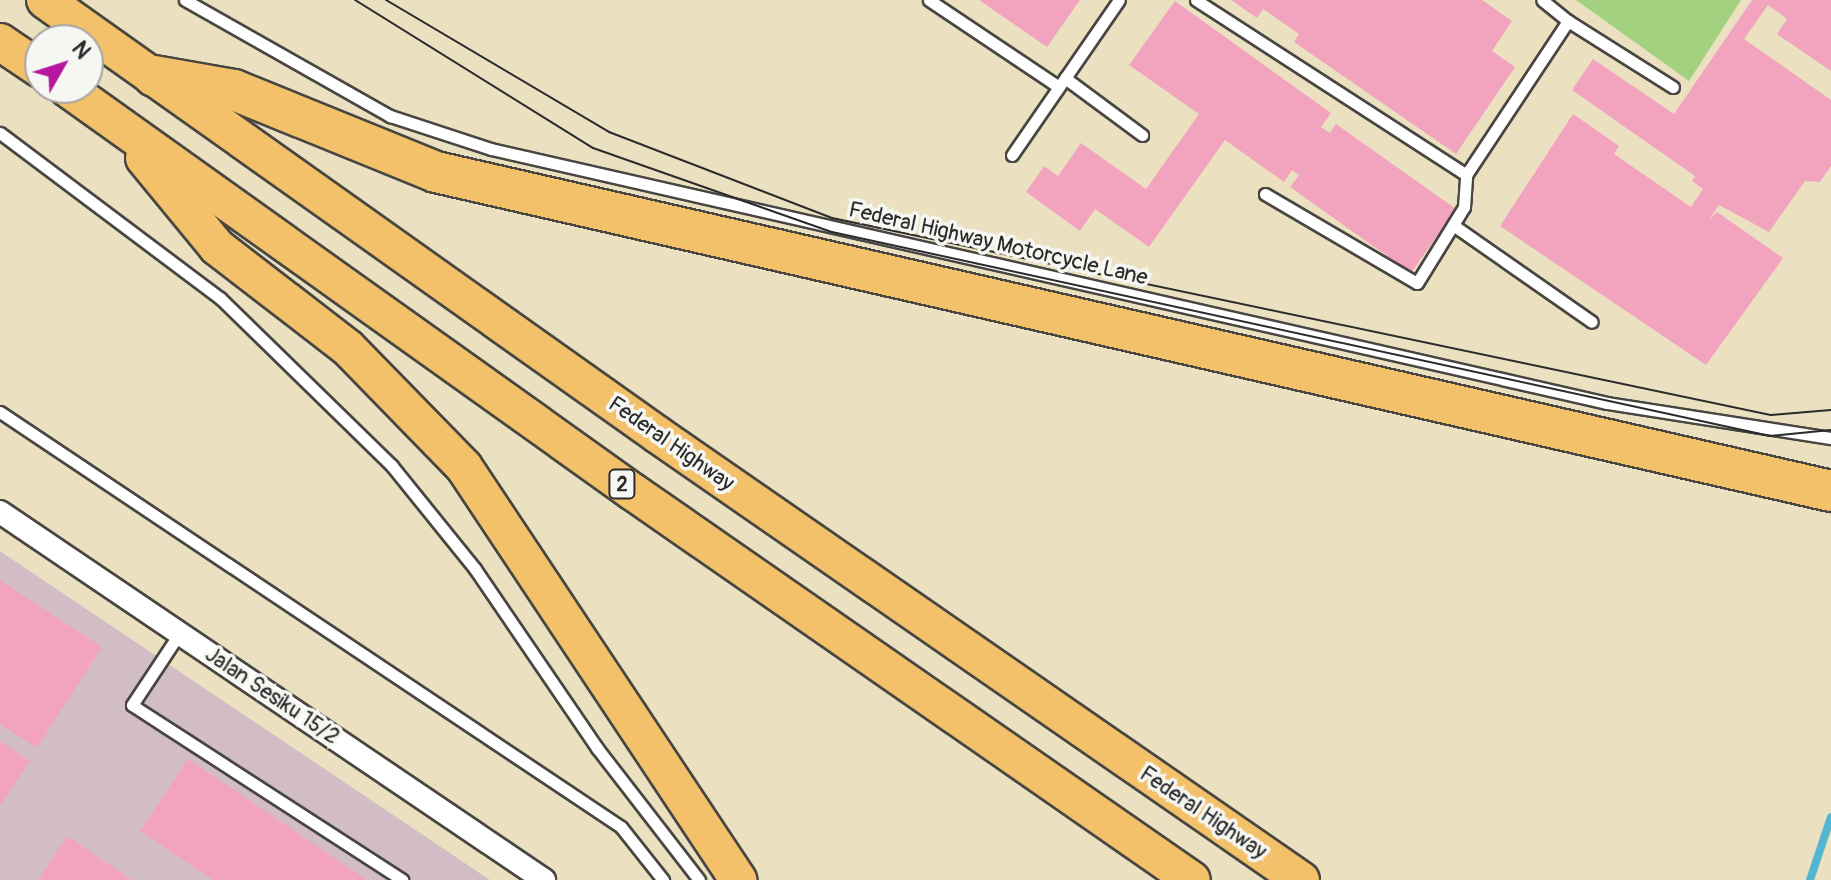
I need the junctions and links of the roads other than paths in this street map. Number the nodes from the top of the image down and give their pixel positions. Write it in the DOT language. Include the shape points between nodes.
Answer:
graph roads {
  1 [pos="45,0"];
  2 [pos="185,0"];
  3 [pos="929,0"];
  4 [pos="1119,0"];
  5 [pos="1196,0"];
  6 [pos="1542,0"];
  7 [pos="1568,21"];
  8 [pos="0,42"];
  9 [pos="24,58"];
  10 [pos="154,76"];
  11 [pos="1062,82"];
  12 [pos="1673,87"];
  13 [pos="90,104"];
  14 [pos="112,119"];
  15 [pos="0,133"];
  16 [pos="1142,135"];
  17 [pos="1012,155"];
  18 [pos="1466,175"];
  19 [pos="1265,194"];
  20 [pos="1453,225"];
  21 [pos="1592,322"];
  22 [pos="0,412"];
  23 [pos="1831,438"];
  24 [pos="1820,488"];
  25 [pos="0,512"];
  26 [pos="179,634"];
  27 [pos="402,880"];
  28 [pos="544,880"];
  29 [pos="663,880"];
  30 [pos="699,880"];
  31 [pos="738,880"];
  32 [pos="1192,880"];
  33 [pos="1301,880"];
  1 -- 10 [label="highway, Federal Highway"];
  2 -- 23 [label="lane, Federal Highway Motorcycle Lane" via="390,116 491,149 1607,403"];
  3 -- 11 [label="lane"];
  4 -- 11 [label="lane"];
  5 -- 18 [label="lane"];
  6 -- 7 [label="lane"];
  7 -- 12 [label="lane"];
  7 -- 18 [label="lane"];
  8 -- 9 [label="highway"];
  10 -- 24 [label="highway" via="234,90 436,172"];
  10 -- 33 [label="highway, Federal Highway" via="658,435"];
  11 -- 16 [label="lane"];
  11 -- 17 [label="lane"];
  13 -- 14 [label="highway, 2"];
  14 -- 31 [label="highway" via="217,247 348,348 464,467"];
  14 -- 32 [label="highway, 2" via="633,492"];
  15 -- 30 [label="lane" via="220,298 392,466 475,569 597,748"];
  18 -- 20 [label="lane" via="1464,207"];
  19 -- 20 [label="lane" via="1417,283"];
  20 -- 21 [label="lane"];
  22 -- 29 [label="lane" via="621,827"];
  25 -- 26 [label="street, Jalan Sesiku 15/2"];
  26 -- 27 [label="lane" via="132,705"];
  26 -- 28 [label="street, Jalan Sesiku 15/2"];
}
